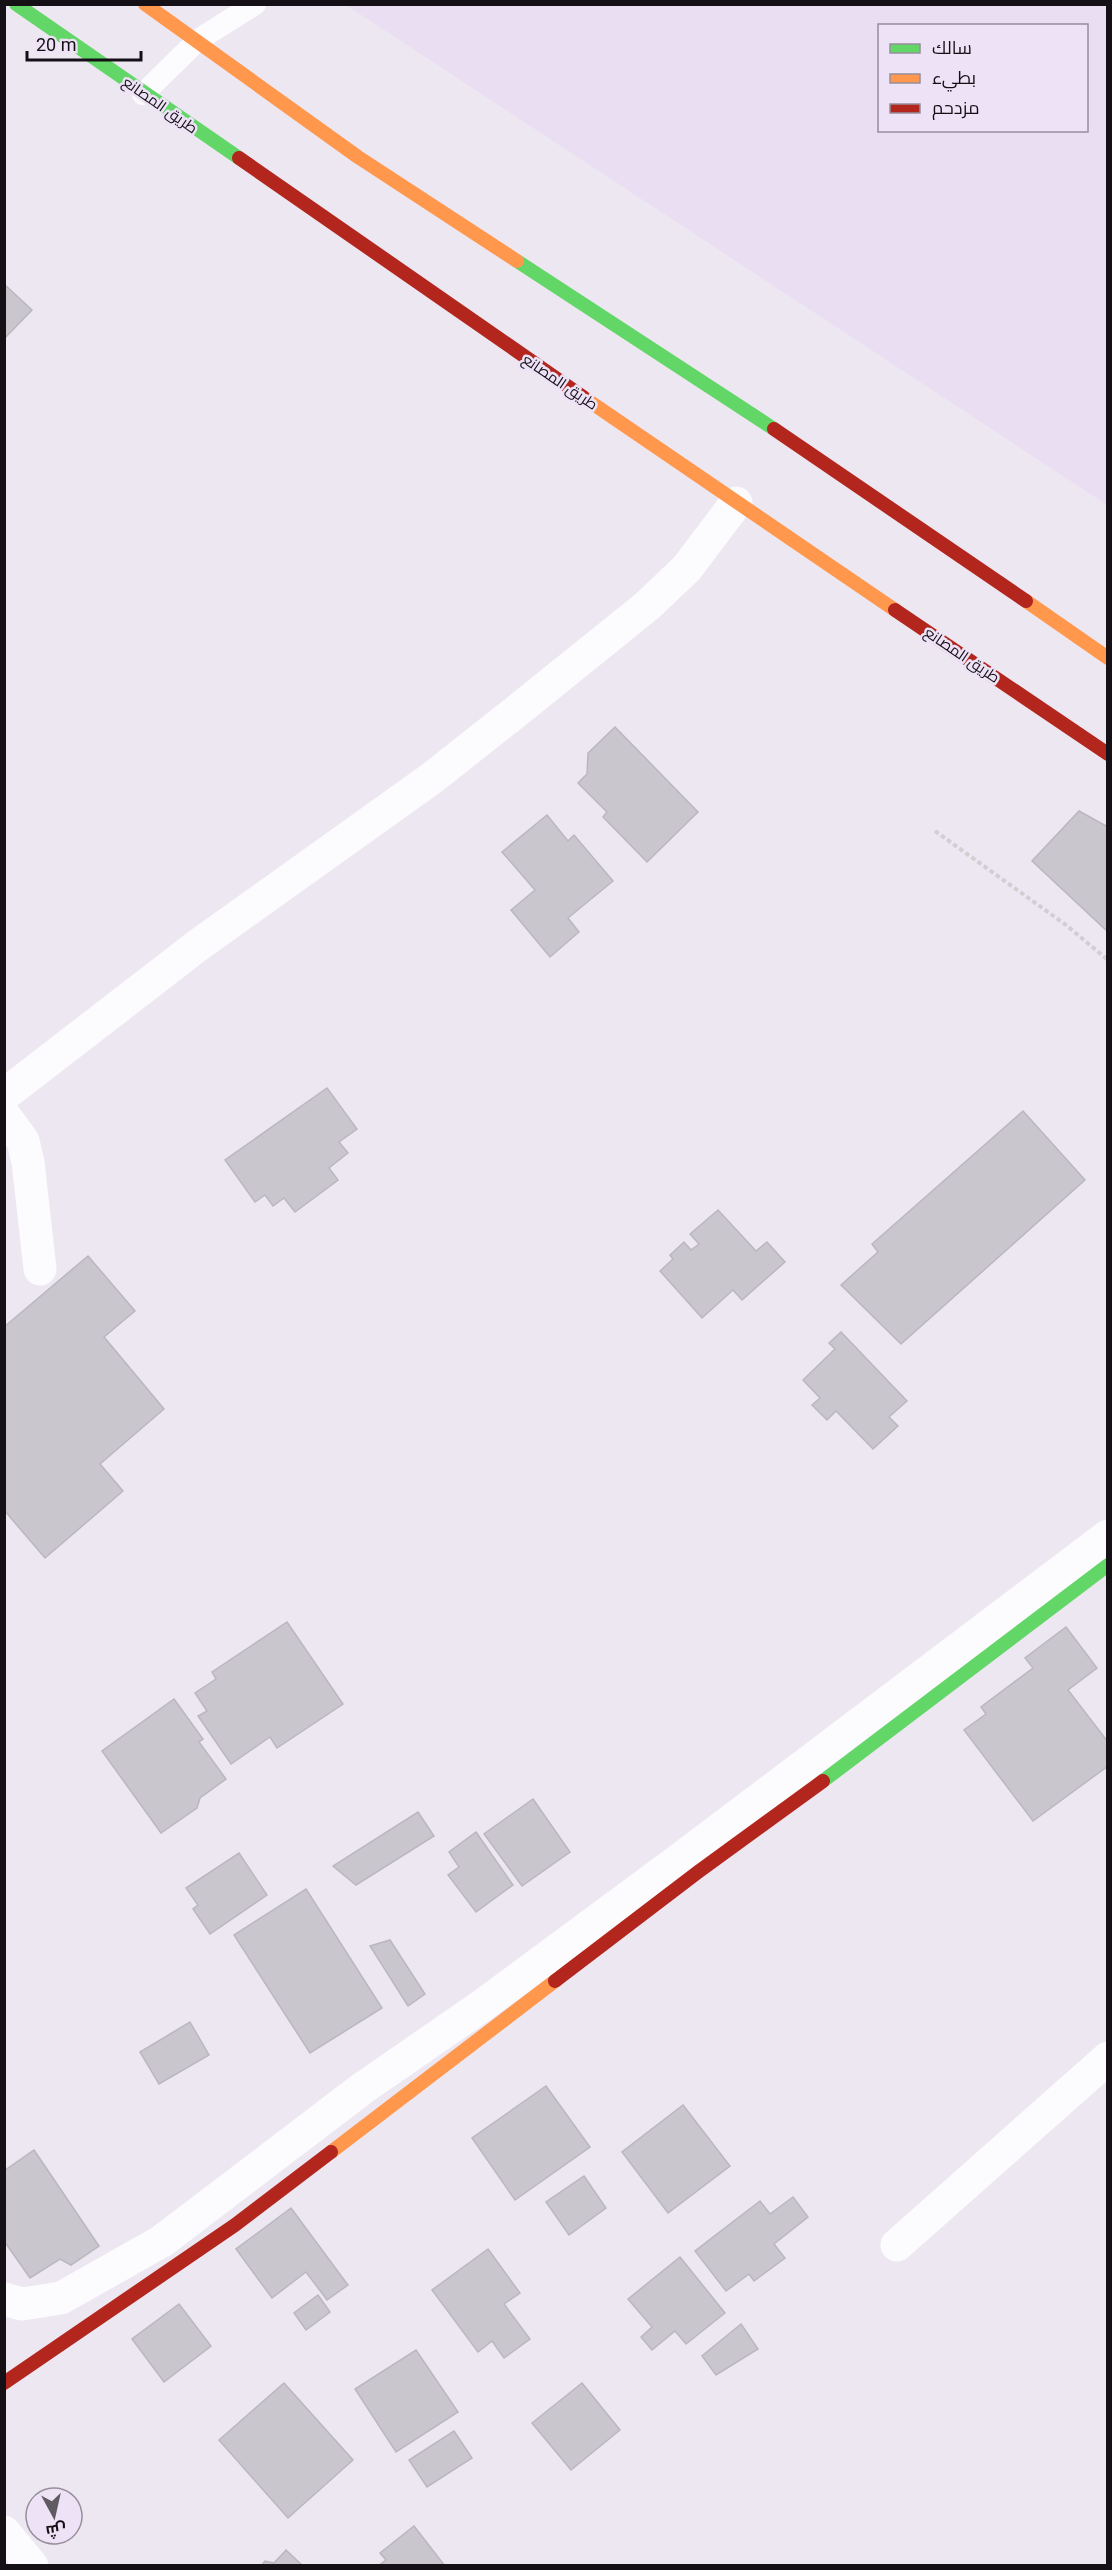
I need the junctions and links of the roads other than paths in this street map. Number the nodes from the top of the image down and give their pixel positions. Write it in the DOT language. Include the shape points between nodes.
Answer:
graph roads {
  1 [pos="16,4"];
  2 [pos="145,4"];
  3 [pos="255,4"];
  4 [pos="198,40"];
  5 [pos="143,94"];
  6 [pos="736,503"];
  7 [pos="1107,658"];
  8 [pos="1107,754"];
  9 [pos="4,1095"];
  10 [pos="4,1115"];
  11 [pos="40,1269"];
  12 [pos="1107,1536"];
  13 [pos="1107,1564"];
  14 [pos="1107,2058"];
  15 [pos="897,2246"];
  16 [pos="4,2299"];
  17 [pos="4,2383"];
  18 [pos="4,2532"];
  19 [pos="32,2565"];
  1 -- 5 [label="main road, طريق المصانع"];
  2 -- 4 [label="main road"];
  3 -- 4 [label="lane"];
  4 -- 5 [label="lane"];
  4 -- 7 [label="main road" via="358,157 787,438"];
  5 -- 6 [label="main road, طريق المصانع"];
  6 -- 8 [label="main road, طريق المصانع"];
  6 -- 9 [label="street" via="687,568 647,606 432,778 197,946"];
  10 -- 11 [label="street" via="22,1141 28,1162"];
  12 -- 16 [label="street" via="679,1860 363,2088 162,2241 62,2298 22,2304"];
  13 -- 17 [label="main road" via="235,2225"];
  14 -- 15 [label="street"];
  18 -- 19 [label="street"];
}
